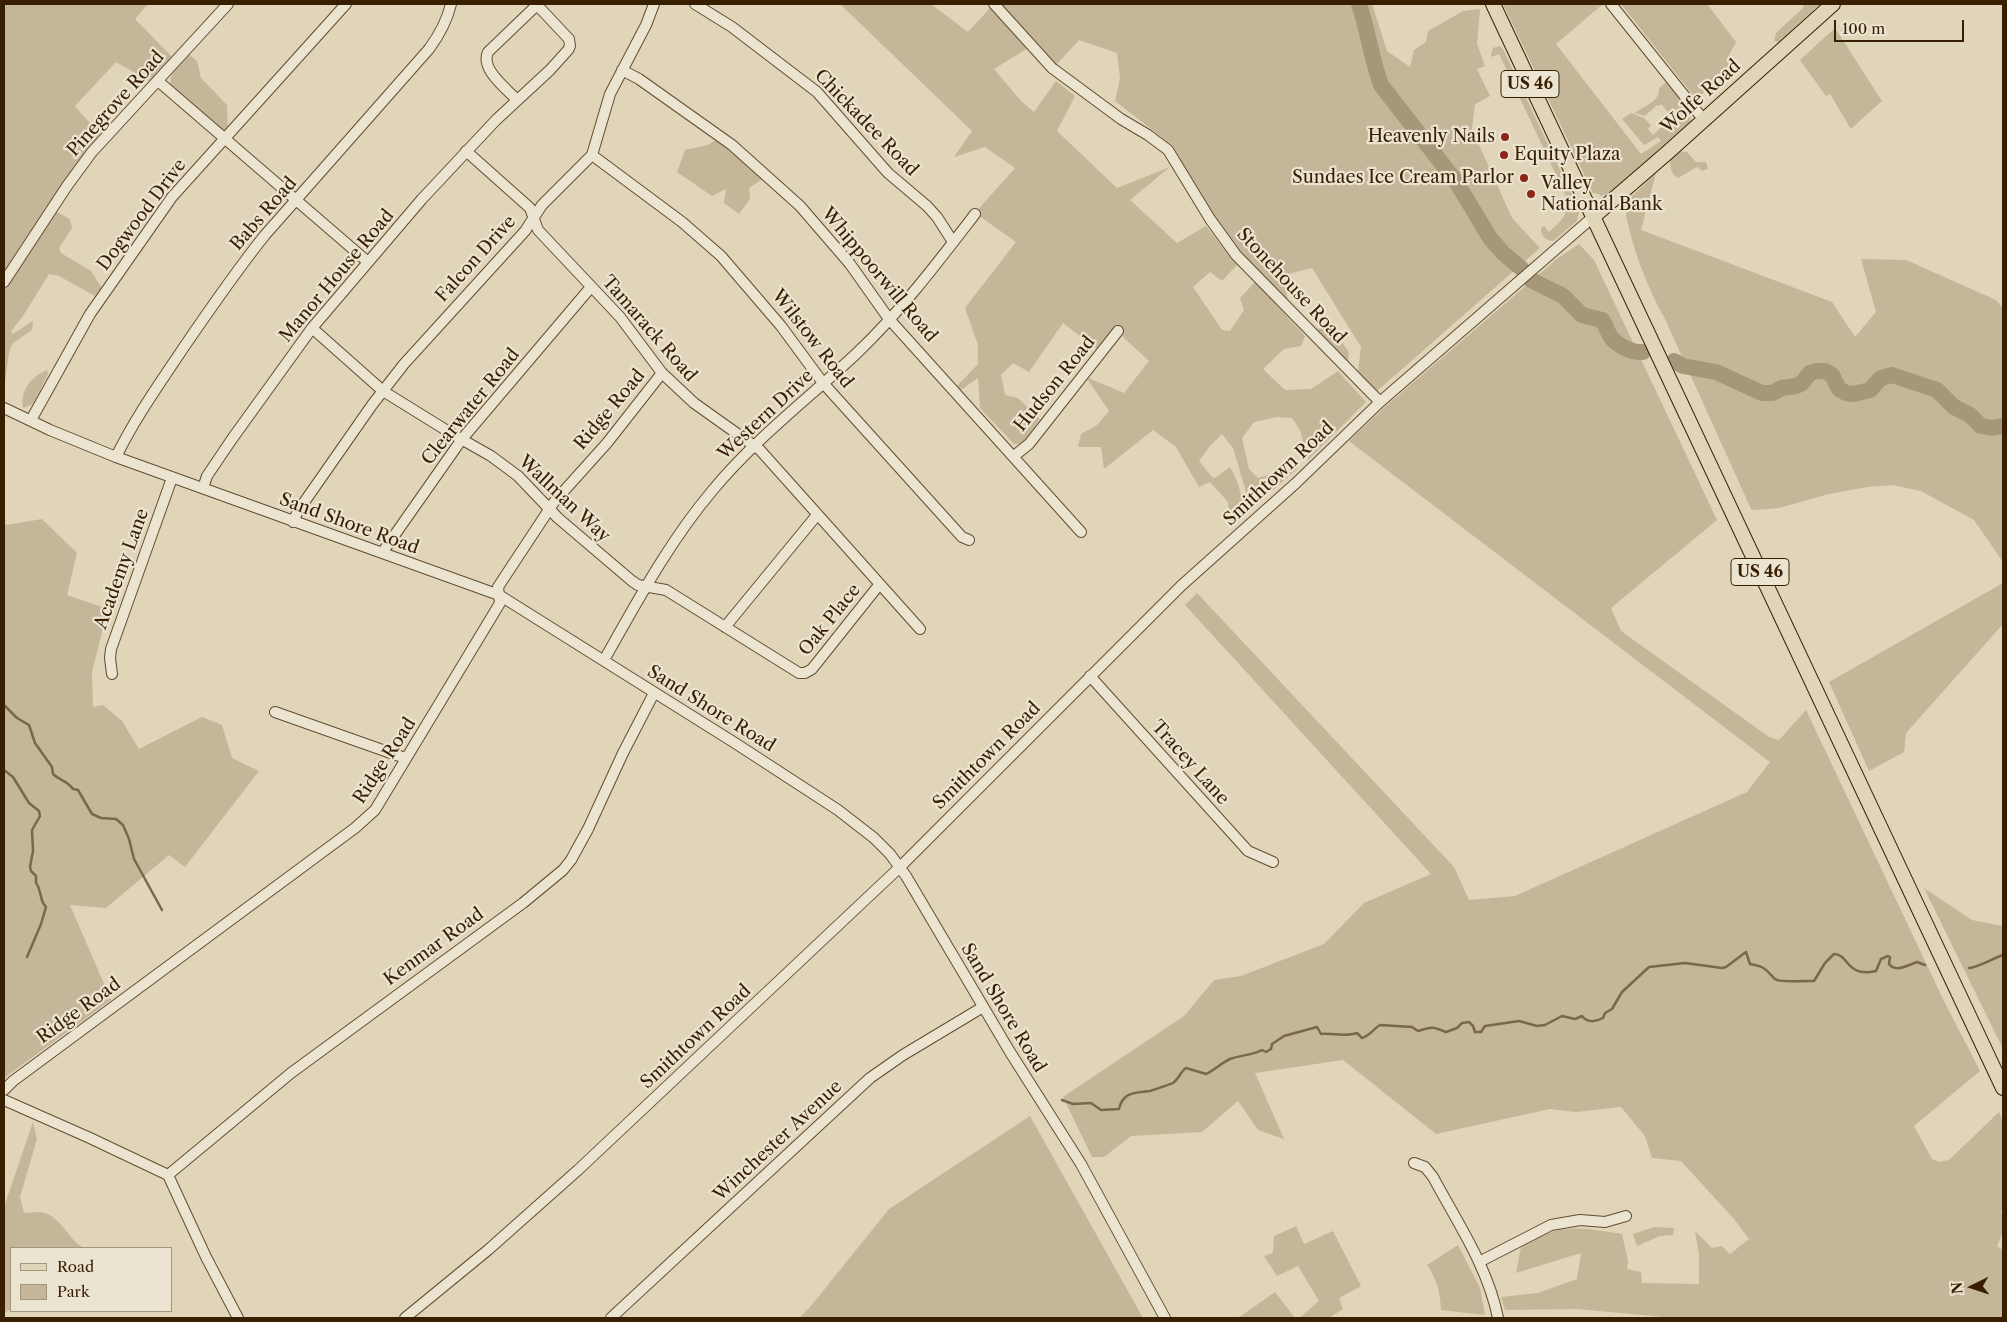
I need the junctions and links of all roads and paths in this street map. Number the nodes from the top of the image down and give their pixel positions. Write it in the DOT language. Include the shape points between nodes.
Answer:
graph roads {
  1 [pos="228,4"];
  2 [pos="346,4"];
  3 [pos="451,4"];
  4 [pos="538,4"];
  5 [pos="654,4"];
  6 [pos="695,4"];
  7 [pos="994,4"];
  8 [pos="1493,4"];
  9 [pos="1611,4"];
  10 [pos="1833,4"];
  11 [pos="622,70"];
  12 [pos="158,81"];
  13 [pos="516,99"];
  14 [pos="1703,119"];
  15 [pos="224,139"];
  16 [pos="466,151"];
  17 [pos="592,155"];
  18 [pos="296,201"];
  19 [pos="975,214"];
  20 [pos="1593,217"];
  21 [pos="534,218"];
  22 [pos="953,242"];
  23 [pos="368,262"];
  24 [pos="4,282"];
  25 [pos="591,286"];
  26 [pos="889,319"];
  27 [pos="312,328"];
  28 [pos="1118,331"];
  29 [pos="662,373"];
  30 [pos="823,383"];
  31 [pos="383,391"];
  32 [pos="1380,402"];
  33 [pos="4,408"];
  34 [pos="31,420"];
  35 [pos="462,439"];
  36 [pos="754,445"];
  37 [pos="1014,456"];
  38 [pos="116,457"];
  39 [pos="172,478"];
  40 [pos="203,488"];
  41 [pos="550,510"];
  42 [pos="817,515"];
  43 [pos="293,522"];
  44 [pos="1082,532"];
  45 [pos="969,540"];
  46 [pos="382,553"];
  47 [pos="879,585"];
  48 [pos="646,586"];
  49 [pos="499,596"];
  50 [pos="724,627"];
  51 [pos="920,629"];
  52 [pos="604,660"];
  53 [pos="805,673"];
  54 [pos="112,674"];
  55 [pos="1090,676"];
  56 [pos="654,693"];
  57 [pos="275,712"];
  58 [pos="405,758"];
  59 [pos="1272,862"];
  60 [pos="900,867"];
  61 [pos="983,1008"];
  62 [pos="2000,1073"];
  63 [pos="2003,1088"];
  64 [pos="4,1090"];
  65 [pos="4,1100"];
  66 [pos="1414,1163"];
  67 [pos="168,1175"];
  68 [pos="1626,1216"];
  69 [pos="1479,1262"];
  70 [pos="238,1318"];
  71 [pos="405,1318"];
  72 [pos="611,1318"];
  73 [pos="1165,1318"];
  74 [pos="1498,1318"];
  1 -- 12 [label="street, Pinegrove Road"];
  2 -- 15 [label="street, Dogwood Drive"];
  3 -- 18 [label="street, Babs Road" via="448,18 430,49"];
  4 -- 13 [label="street, Manor House Road" via="486,57 488,68"];
  4 -- 13 [label="street, Manor House Road" via="570,41 570,48"];
  5 -- 11 [label="street, Falcon Drive"];
  6 -- 22 [label="street, Chickadee Road" via="732,27 817,92 888,173 932,212"];
  7 -- 32 [label="street, Stonehouse Road" via="1052,68 1168,150 1236,255"];
  8 -- 20 [label="main road, US 46"];
  9 -- 14 [label="street"];
  10 -- 14 [label="main road, Wolfe Road"];
  11 -- 17 [label="street, Falcon Drive" via="610,94"];
  11 -- 26 [label="street, Whippoorwill Road" via="732,145 777,184 832,241"];
  12 -- 15 [label="street"];
  12 -- 24 [label="street, Pinegrove Road" via="92,152"];
  13 -- 16 [label="street, Manor House Road"];
  14 -- 20 [label="main road, Wolfe Road"];
  15 -- 18 [label="street"];
  15 -- 34 [label="street, Dogwood Drive" via="172,197 90,314"];
  16 -- 21 [label="street, Tamarack Road" via="530,208"];
  16 -- 23 [label="street, Manor House Road"];
  17 -- 21 [label="street, Falcon Drive" via="542,205"];
  17 -- 30 [label="street, Wilstow Road" via="682,222 720,256 781,326"];
  18 -- 23 [label="street"];
  18 -- 38 [label="street, Babs Road" via="223,290 151,396"];
  19 -- 22 [label="street, Western Drive"];
  20 -- 32 [label="street, Smithtown Road"];
  20 -- 62 [label="main road, US 46"];
  21 -- 25 [label="street, Tamarack Road" via="538,230"];
  21 -- 31 [label="street, Falcon Drive"];
  22 -- 26 [label="street, Western Drive"];
  23 -- 27 [label="street, Manor House Road"];
  25 -- 29 [label="street, Tamarack Road"];
  25 -- 35 [label="street, Clearwater Road"];
  26 -- 30 [label="street, Western Drive"];
  26 -- 37 [label="street, Whippoorwill Road"];
  27 -- 31 [label="street, Wallman Way"];
  27 -- 40 [label="street, Manor House Road" via="232,439"];
  28 -- 37 [label="street, Hudson Road" via="1029,444"];
  29 -- 36 [label="street, Tamarack Road" via="694,403"];
  29 -- 41 [label="street, Ridge Road"];
  30 -- 36 [label="street, Western Drive"];
  30 -- 45 [label="street, Wilstow Road" via="962,537"];
  31 -- 35 [label="street, Wallman Way"];
  31 -- 43 [label="street, Falcon Drive" via="298,510"];
  32 -- 55 [label="street, Smithtown Road" via="1182,585"];
  33 -- 34 [label="street, Sand Shore Road"];
  34 -- 38 [label="street, Sand Shore Road"];
  35 -- 41 [label="street, Wallman Way" via="518,476"];
  35 -- 46 [label="street, Clearwater Road"];
  36 -- 42 [label="street, Tamarack Road"];
  36 -- 48 [label="street, Western Drive" via="690,519"];
  37 -- 44 [label="street, Whippoorwill Road"];
  38 -- 39 [label="street, Sand Shore Road"];
  39 -- 40 [label="street, Sand Shore Road"];
  39 -- 54 [label="street, Academy Lane" via="111,649"];
  40 -- 43 [label="street, Sand Shore Road"];
  41 -- 48 [label="street, Wallman Way" via="638,586"];
  41 -- 49 [label="street, Ridge Road" via="498,586"];
  42 -- 47 [label="street, Tamarack Road"];
  42 -- 50 [label="street"];
  43 -- 46 [label="street, Sand Shore Road"];
  46 -- 49 [label="street, Sand Shore Road"];
  47 -- 51 [label="street, Tamarack Road"];
  47 -- 53 [label="street, Oak Place" via="812,669"];
  48 -- 50 [label="street, Wallman Way" via="666,590"];
  48 -- 52 [label="street, Western Drive"];
  49 -- 52 [label="street, Sand Shore Road"];
  49 -- 58 [label="street, Ridge Road" via="500,604"];
  50 -- 53 [label="street, Wallman Way"];
  52 -- 56 [label="street, Sand Shore Road"];
  55 -- 59 [label="street, Tracey Lane" via="1248,851"];
  55 -- 60 [label="street, Smithtown Road"];
  56 -- 60 [label="street, Sand Shore Road" via="736,742 838,810 874,838"];
  56 -- 67 [label="street, Kenmar Road" via="588,828 563,870 523,903 291,1073"];
  57 -- 58 [label="street"];
  58 -- 64 [label="street, Ridge Road" via="375,810 355,828 73,1035"];
  60 -- 61 [label="street, Sand Shore Road"];
  60 -- 71 [label="street, Smithtown Road" via="578,1170"];
  61 -- 72 [label="street, Winchester Avenue" via="870,1078"];
  61 -- 73 [label="street, Sand Shore Road" via="1081,1164"];
  62 -- 63 [label="main road, US 46"];
  65 -- 67 [label="street"];
  66 -- 69 [label="street" via="1433,1177"];
  67 -- 70 [label="street"];
  68 -- 69 [label="street" via="1606,1222 1580,1220 1551,1225"];
  69 -- 74 [label="street" via="1492,1291"];
}
